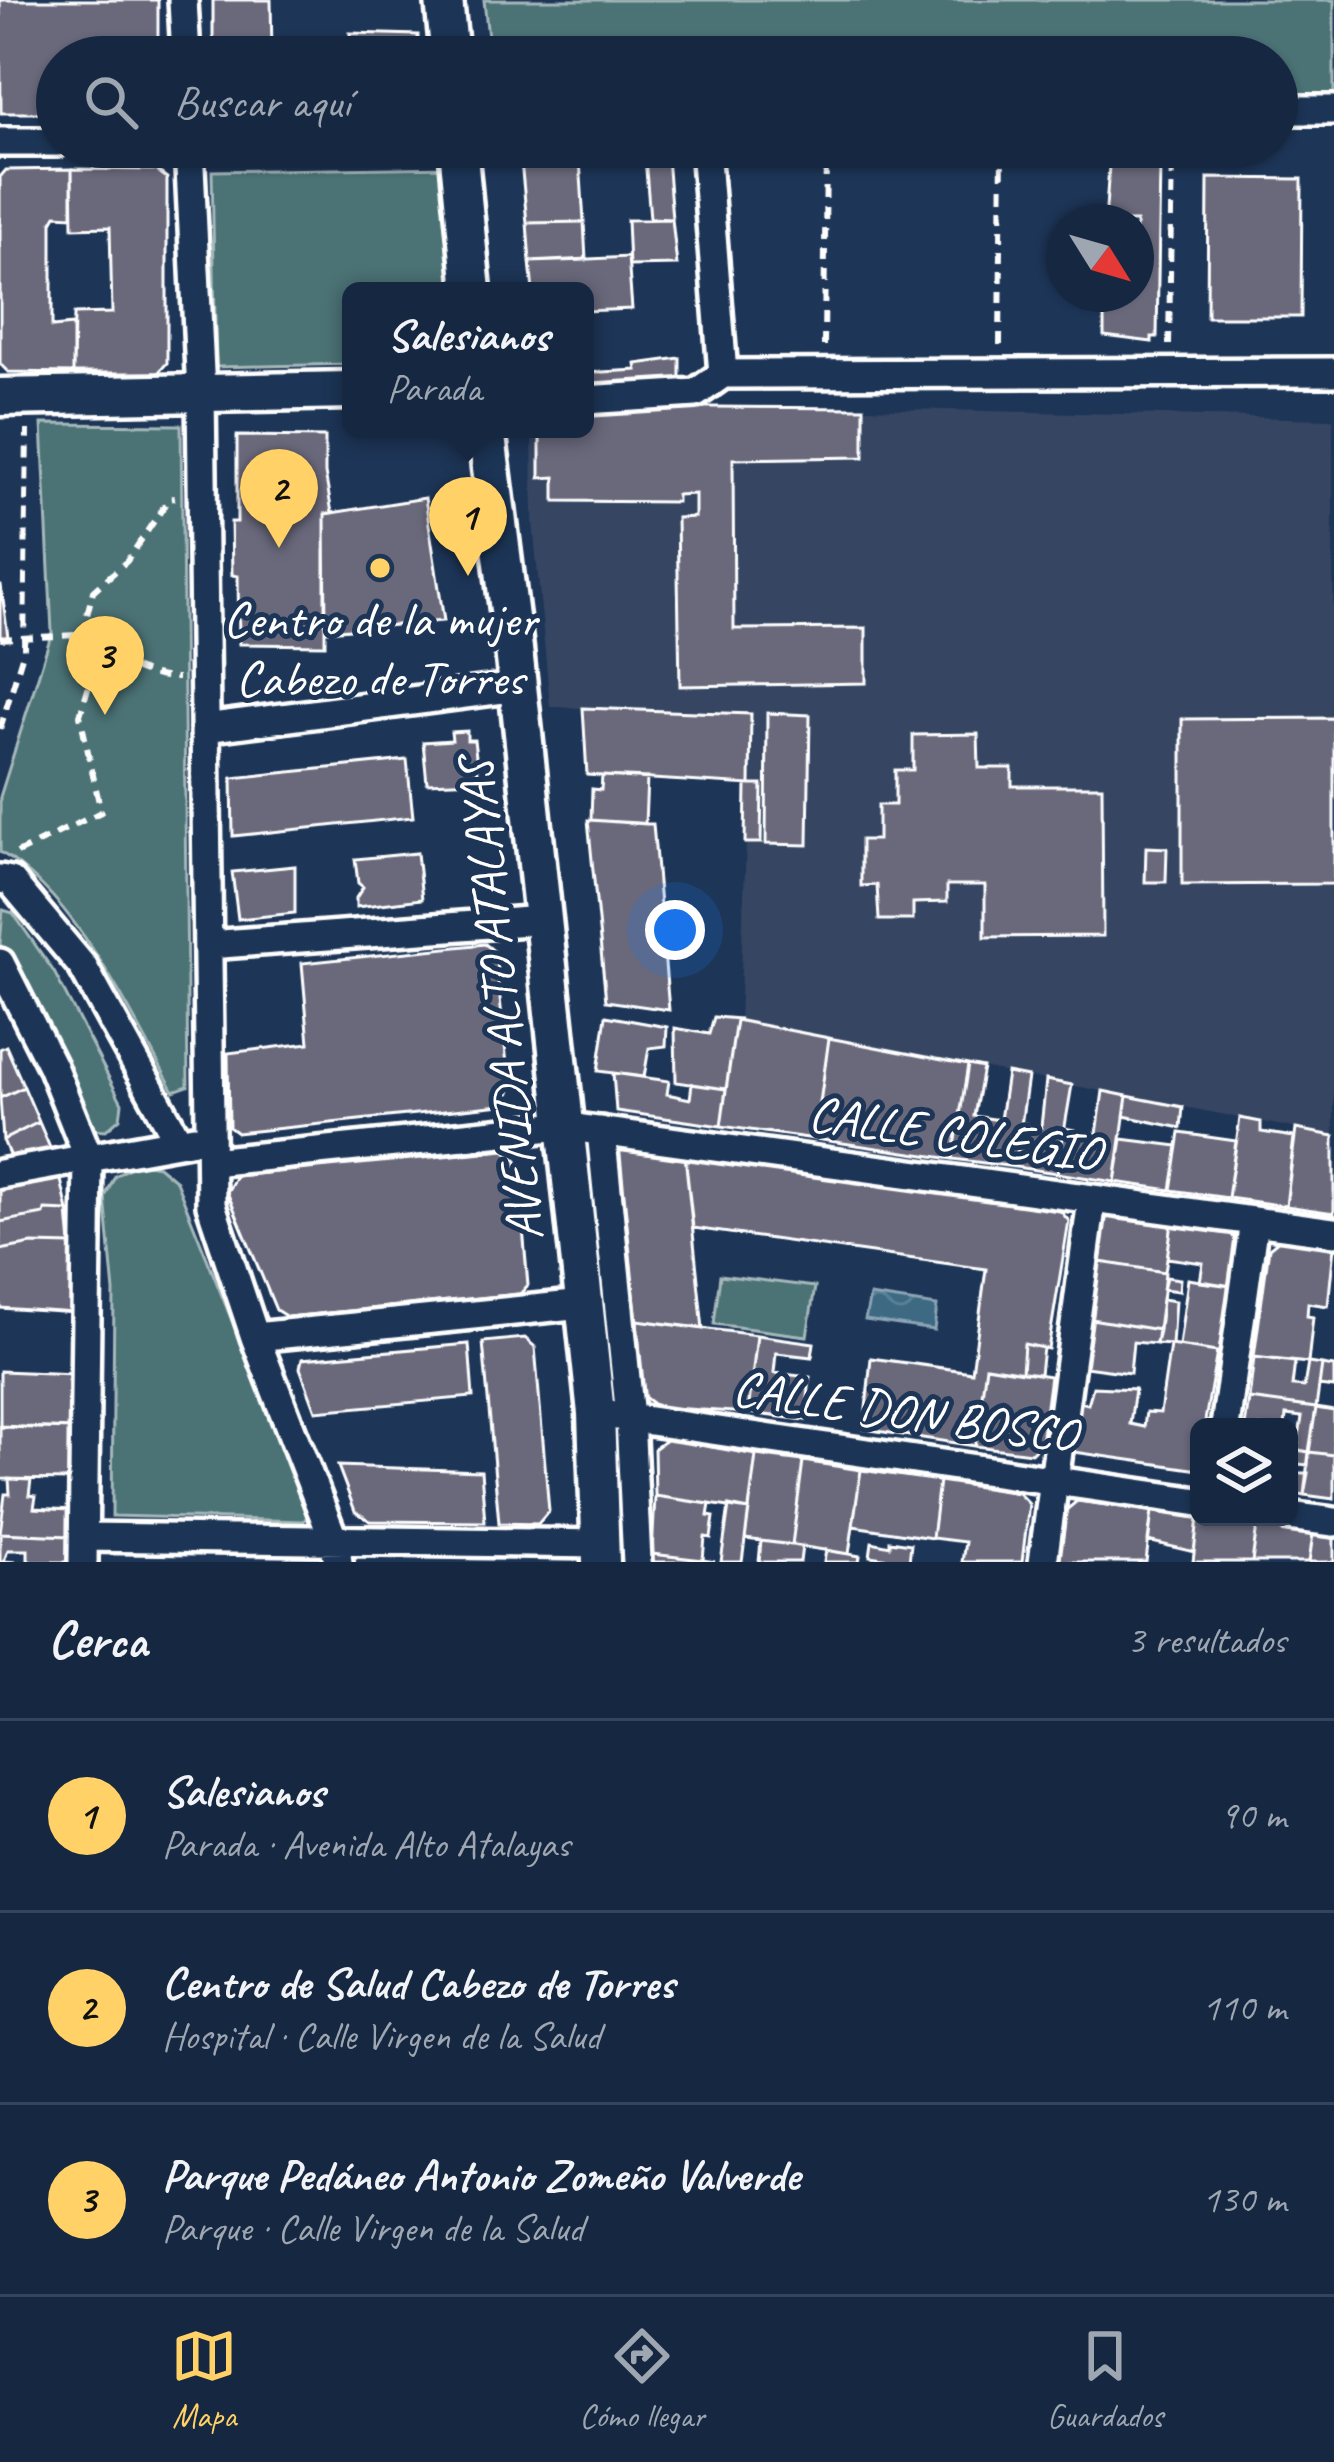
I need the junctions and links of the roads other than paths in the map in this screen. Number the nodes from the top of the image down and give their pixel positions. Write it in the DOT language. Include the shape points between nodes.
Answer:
graph roads {
  1 [pos="184,0"];
  2 [pos="444,0"];
  3 [pos="185,36"];
  4 [pos="448,36"];
  5 [pos="1298,110"];
  6 [pos="1334,110"];
  7 [pos="0,142"];
  8 [pos="36,142"];
  9 [pos="190,168"];
  10 [pos="460,168"];
  11 [pos="707,168"];
  12 [pos="471,282"];
  13 [pos="1334,372"];
  14 [pos="722,374"];
  15 [pos="342,390"];
  16 [pos="201,393"];
  17 [pos="13,397"];
  18 [pos="594,399"];
  19 [pos="488,438"];
  20 [pos="518,687"];
  21 [pos="206,728"];
  22 [pos="2,879"];
  23 [pos="541,920"];
  24 [pos="208,945"];
  25 [pos="0,962"];
  26 [pos="562,1126"];
  27 [pos="601,1131"];
  28 [pos="178,1140"];
  29 [pos="210,1150"];
  30 [pos="88,1156"];
  31 [pos="0,1174"];
  32 [pos="1092,1200"];
  33 [pos="1254,1222"];
  34 [pos="1334,1232"];
  35 [pos="583,1304"];
  36 [pos="255,1337"];
  37 [pos="613,1415"];
  38 [pos="1226,1418"];
  39 [pos="1054,1481"];
  40 [pos="1190,1501"];
  41 [pos="1298,1517"];
  42 [pos="1334,1522"];
  43 [pos="84,1550"];
  44 [pos="336,1552"];
  45 [pos="602,1553"];
  46 [pos="638,1562"];
  47 [pos="1043,1562"];
  1 -- 3 [label="street"];
  2 -- 4 [label="main road"];
  5 -- 6 [label="street"];
  7 -- 8 [label="street"];
  9 -- 16 [label="street"];
  10 -- 12 [label="main road"];
  11 -- 14 [label="street"];
  13 -- 14 [label="street"];
  14 -- 18 [label="street" via="696,392"];
  15 -- 16 [label="main road"];
  16 -- 17 [label="main road"];
  16 -- 21 [label="street"];
  19 -- 20 [label="main road, AVENIDA ALTO ATALAYAS"];
  20 -- 21 [label="street"];
  20 -- 23 [label="main road, AVENIDA ALTO ATALAYAS"];
  21 -- 24 [label="street"];
  22 -- 28 [label="street" via="83,967"];
  23 -- 24 [label="street"];
  23 -- 26 [label="main road, AVENIDA ALTO ATALAYAS"];
  24 -- 29 [label="street"];
  25 -- 30 [label="street"];
  26 -- 27 [label="street, CALLE COLEGIO"];
  26 -- 29 [label="street, CALLE COLEGIO"];
  26 -- 35 [label="main road, AVENIDA ALTO ATALAYAS"];
  27 -- 32 [label="street, CALLE COLEGIO"];
  27 -- 37 [label="street"];
  28 -- 29 [label="street, CALLE COLEGIO"];
  28 -- 30 [label="street, CALLE COLEGIO"];
  29 -- 36 [label="street" via="212,1205"];
  30 -- 31 [label="street, CALLE COLEGIO"];
  30 -- 43 [label="street"];
  32 -- 33 [label="street, CALLE COLEGIO"];
  32 -- 39 [label="street"];
  33 -- 34 [label="street, CALLE COLEGIO"];
  33 -- 38 [label="street"];
  35 -- 36 [label="street"];
  35 -- 37 [label="main road, AVENIDA ALTO ATALAYAS"];
  36 -- 44 [label="street"];
  37 -- 39 [label="street, CALLE DON BOSCO"];
  37 -- 45 [label="main road, AVENIDA ALTO ATALAYAS"];
  37 -- 46 [label="street"];
  39 -- 40 [label="street, CALLE DON BOSCO"];
  39 -- 47 [label="street"];
  41 -- 42 [label="street"];
  43 -- 44 [label="street"];
  44 -- 45 [label="street"];
}
